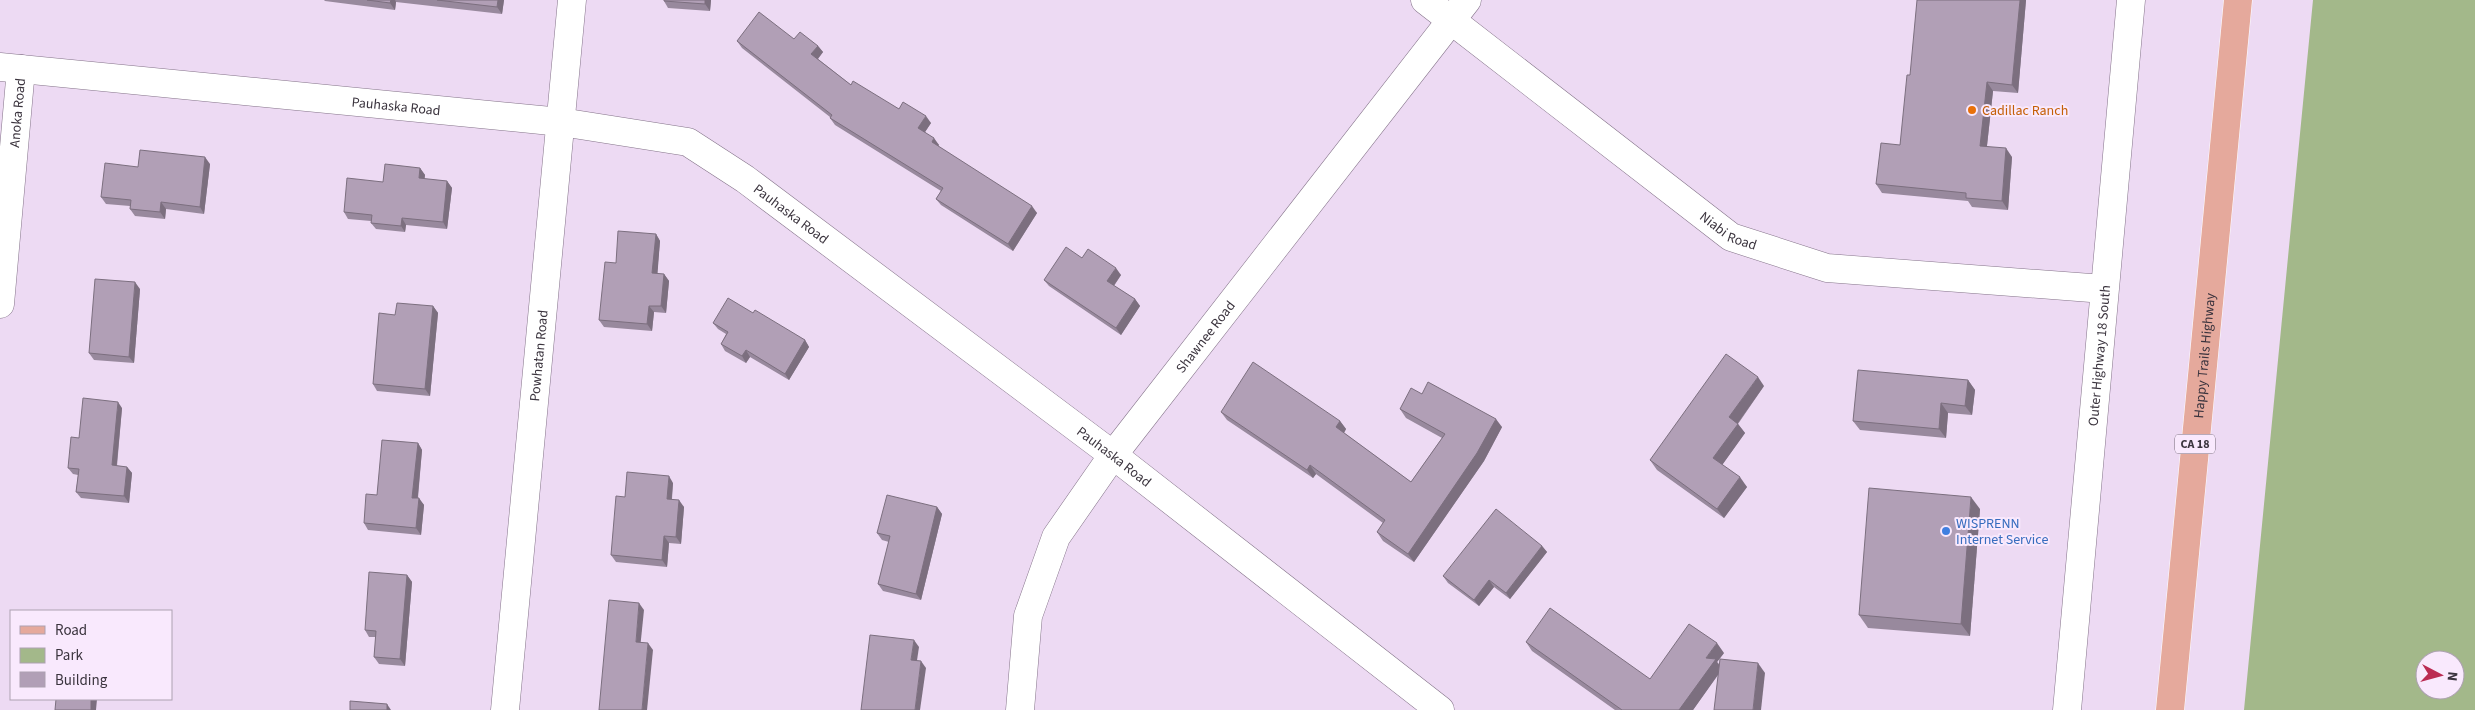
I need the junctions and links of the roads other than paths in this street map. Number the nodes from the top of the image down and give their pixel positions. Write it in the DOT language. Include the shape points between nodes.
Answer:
graph roads {
  1 [pos="572,0"];
  2 [pos="1425,0"];
  3 [pos="2131,0"];
  4 [pos="2238,0"];
  5 [pos="1459,10"];
  6 [pos="11,68"];
  7 [pos="561,122"];
  8 [pos="2104,289"];
  9 [pos="0,304"];
  10 [pos="1113,455"];
  11 [pos="505,710"];
  12 [pos="1020,710"];
  13 [pos="1440,710"];
  14 [pos="2067,710"];
  15 [pos="2170,710"];
  1 -- 7 [label="street, Powhatan Road"];
  2 -- 5 [label="street, Niabi Road"];
  3 -- 8 [label="street, Outer Highway 18 South"];
  4 -- 15 [label="main road, Happy Trails Highway / CA 18"];
  5 -- 8 [label="street, Niabi Road" via="1731,237 1827,268"];
  5 -- 10 [label="street, Shawnee Road"];
  6 -- 7 [label="street, Pauhaska Road"];
  6 -- 9 [label="street, Anoka Road"];
  7 -- 10 [label="street, Pauhaska Road" via="688,142 745,179"];
  7 -- 11 [label="street, Powhatan Road"];
  8 -- 14 [label="street, Outer Highway 18 South"];
  10 -- 12 [label="street, Shawnee Road" via="1056,536 1028,616"];
  10 -- 13 [label="street, Pauhaska Road"];
}
